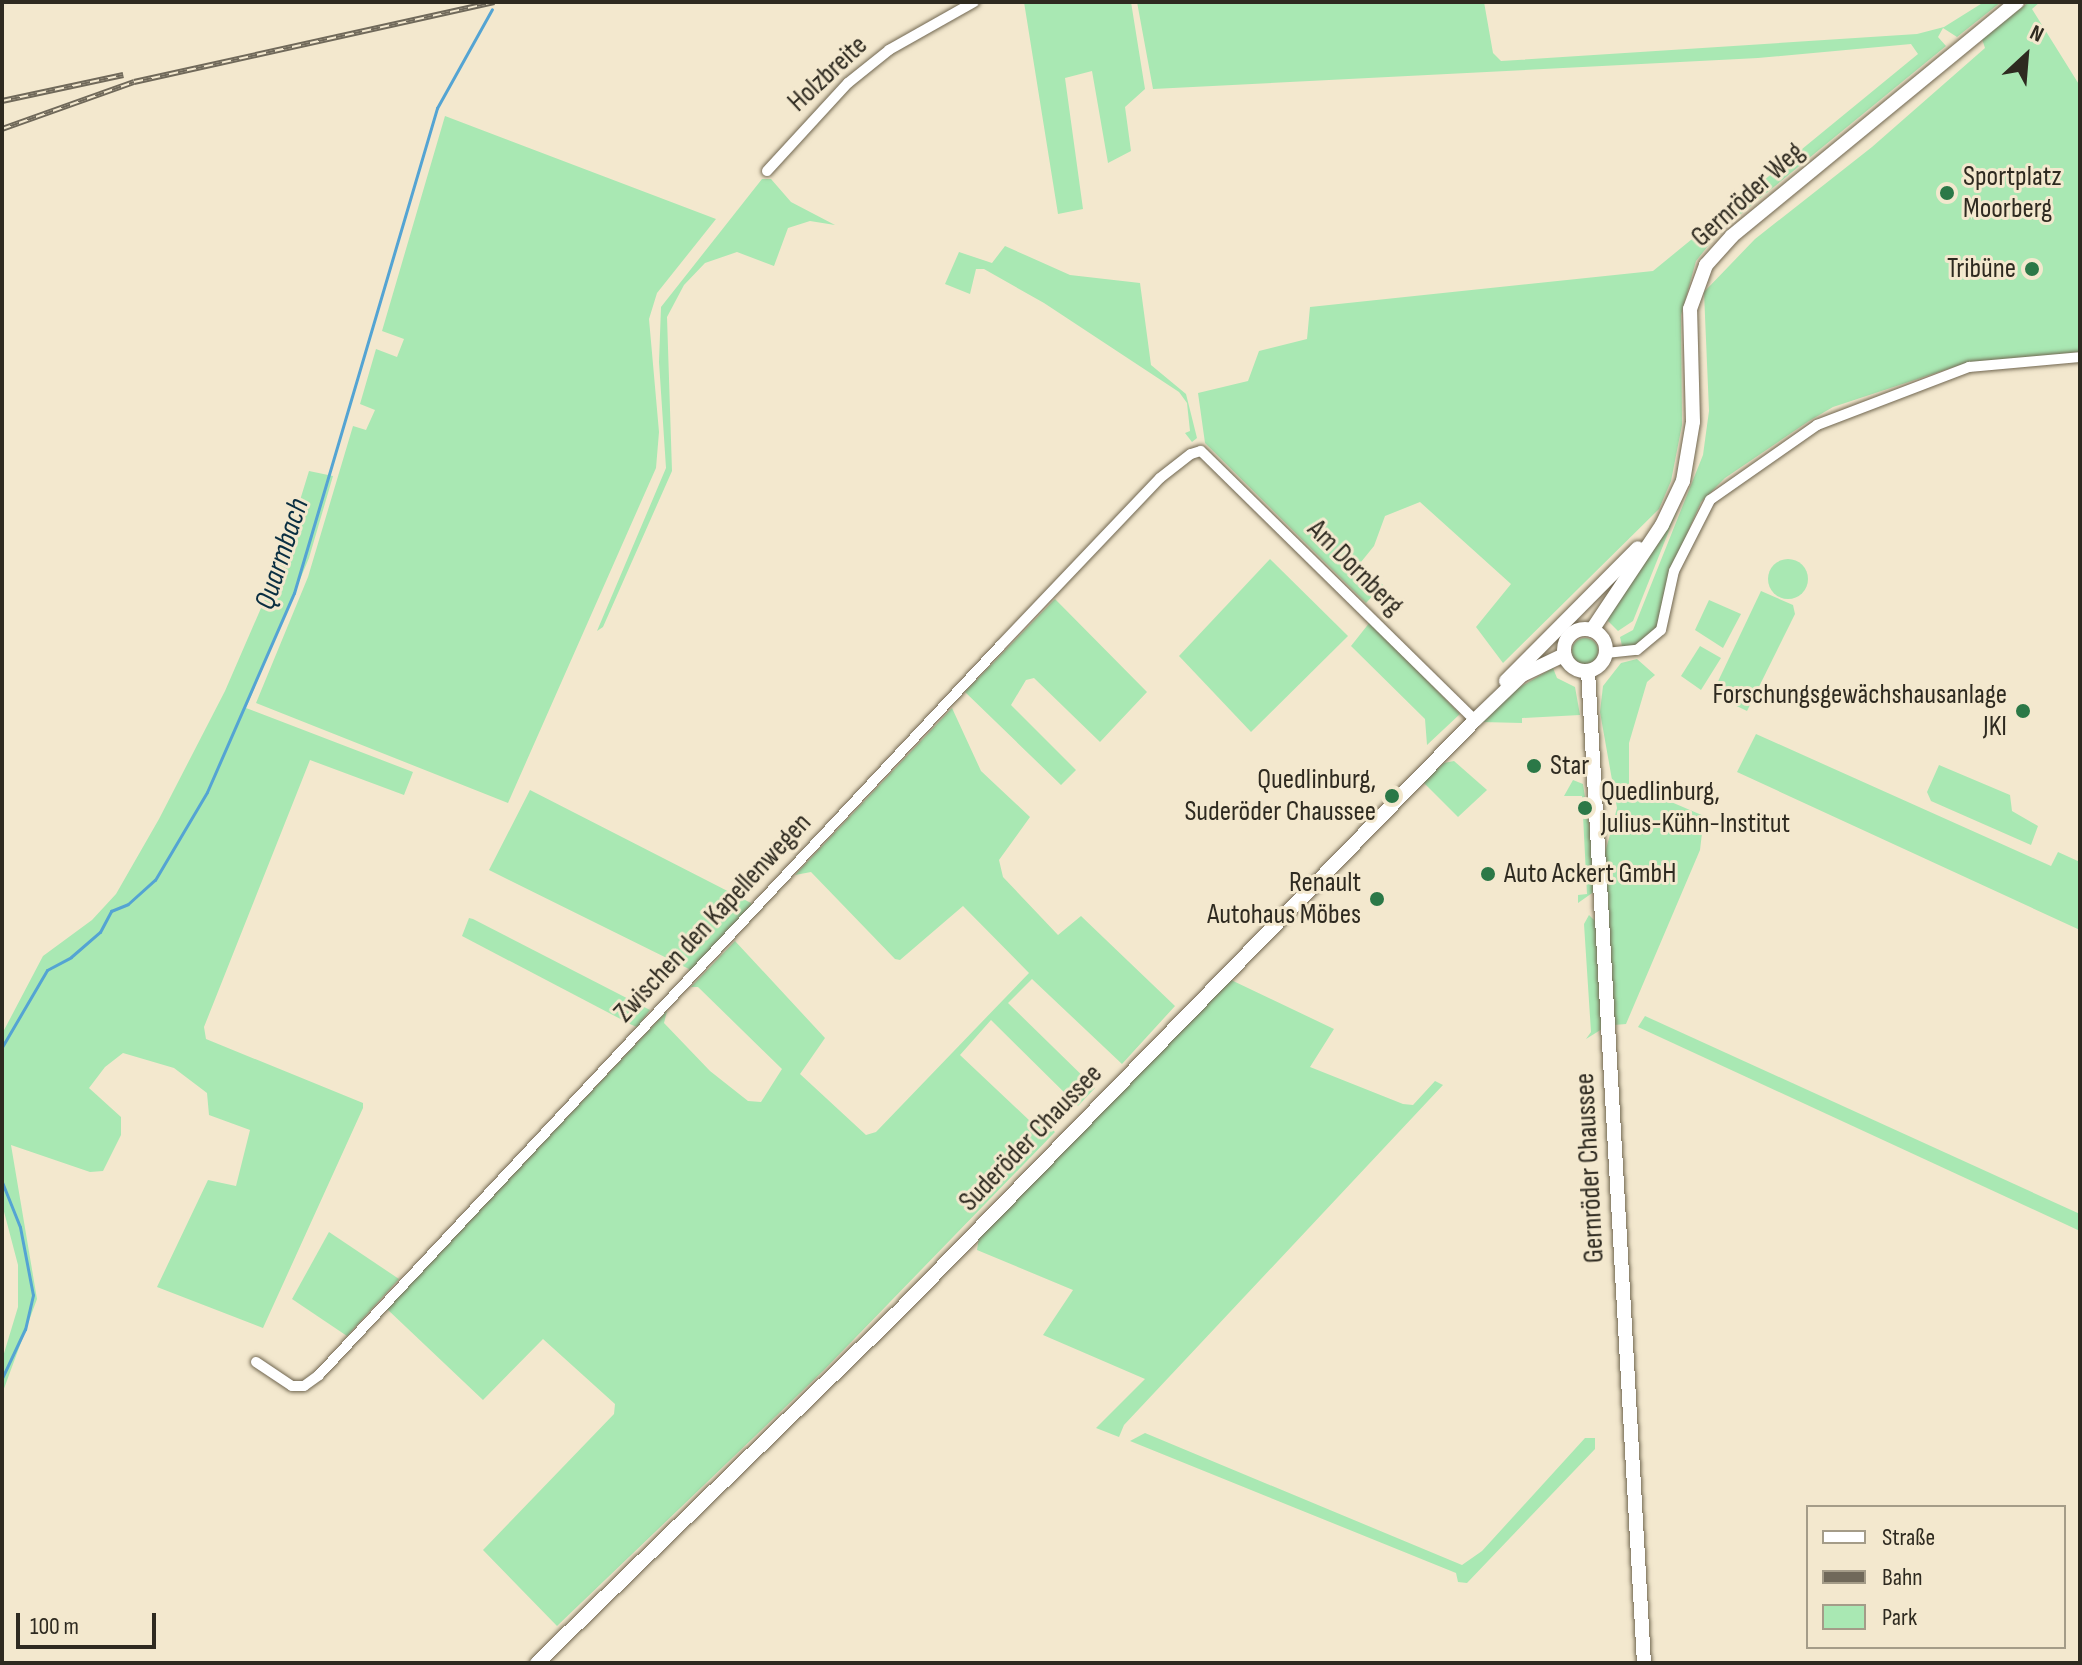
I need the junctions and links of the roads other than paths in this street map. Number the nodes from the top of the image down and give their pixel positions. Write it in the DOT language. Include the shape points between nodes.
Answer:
graph roads {
  1 [pos="974,2"];
  2 [pos="2017,2"];
  3 [pos="767,171"];
  4 [pos="2080,357"];
  5 [pos="1201,451"];
  6 [pos="1657,533"];
  7 [pos="1592,630"];
  8 [pos="1606,653"];
  9 [pos="1564,655"];
  10 [pos="1588,671"];
  11 [pos="1502,693"];
  12 [pos="1475,720"];
  13 [pos="256,1362"];
  14 [pos="537,1663"];
  15 [pos="1644,1663"];
  1 -- 3 [label="street, Holzbreite" via="889,50 848,83"];
  2 -- 6 [label="main road, Gernröder Weg" via="1732,236 1706,265 1690,309 1690,454 1678,494"];
  4 -- 8 [label="street" via="1969,367 1817,425 1710,500 1674,571 1661,630 1647,646"];
  5 -- 12 [label="street, Am Dornberg"];
  5 -- 13 [label="street, Zwischen den Kapellenwegen" via="1160,478 319,1375 304,1386 292,1386"];
  6 -- 7 [label="main road, Gernröder Weg"];
  6 -- 11 [label="main road" via="1518,666"];
  7 -- 8 [label="main road" via="1604,640"];
  7 -- 9 [label="main road" via="1570,635"];
  8 -- 10 [label="main road" via="1599,666"];
  9 -- 10 [label="main road" via="1574,668"];
  9 -- 11 [label="main road, Suderöder Chaussee" via="1542,663"];
  10 -- 15 [label="main road, Gernröder Chaussee"];
  11 -- 12 [label="main road, Suderöder Chaussee"];
  12 -- 14 [label="main road, Suderöder Chaussee" via="901,1309"];
}
